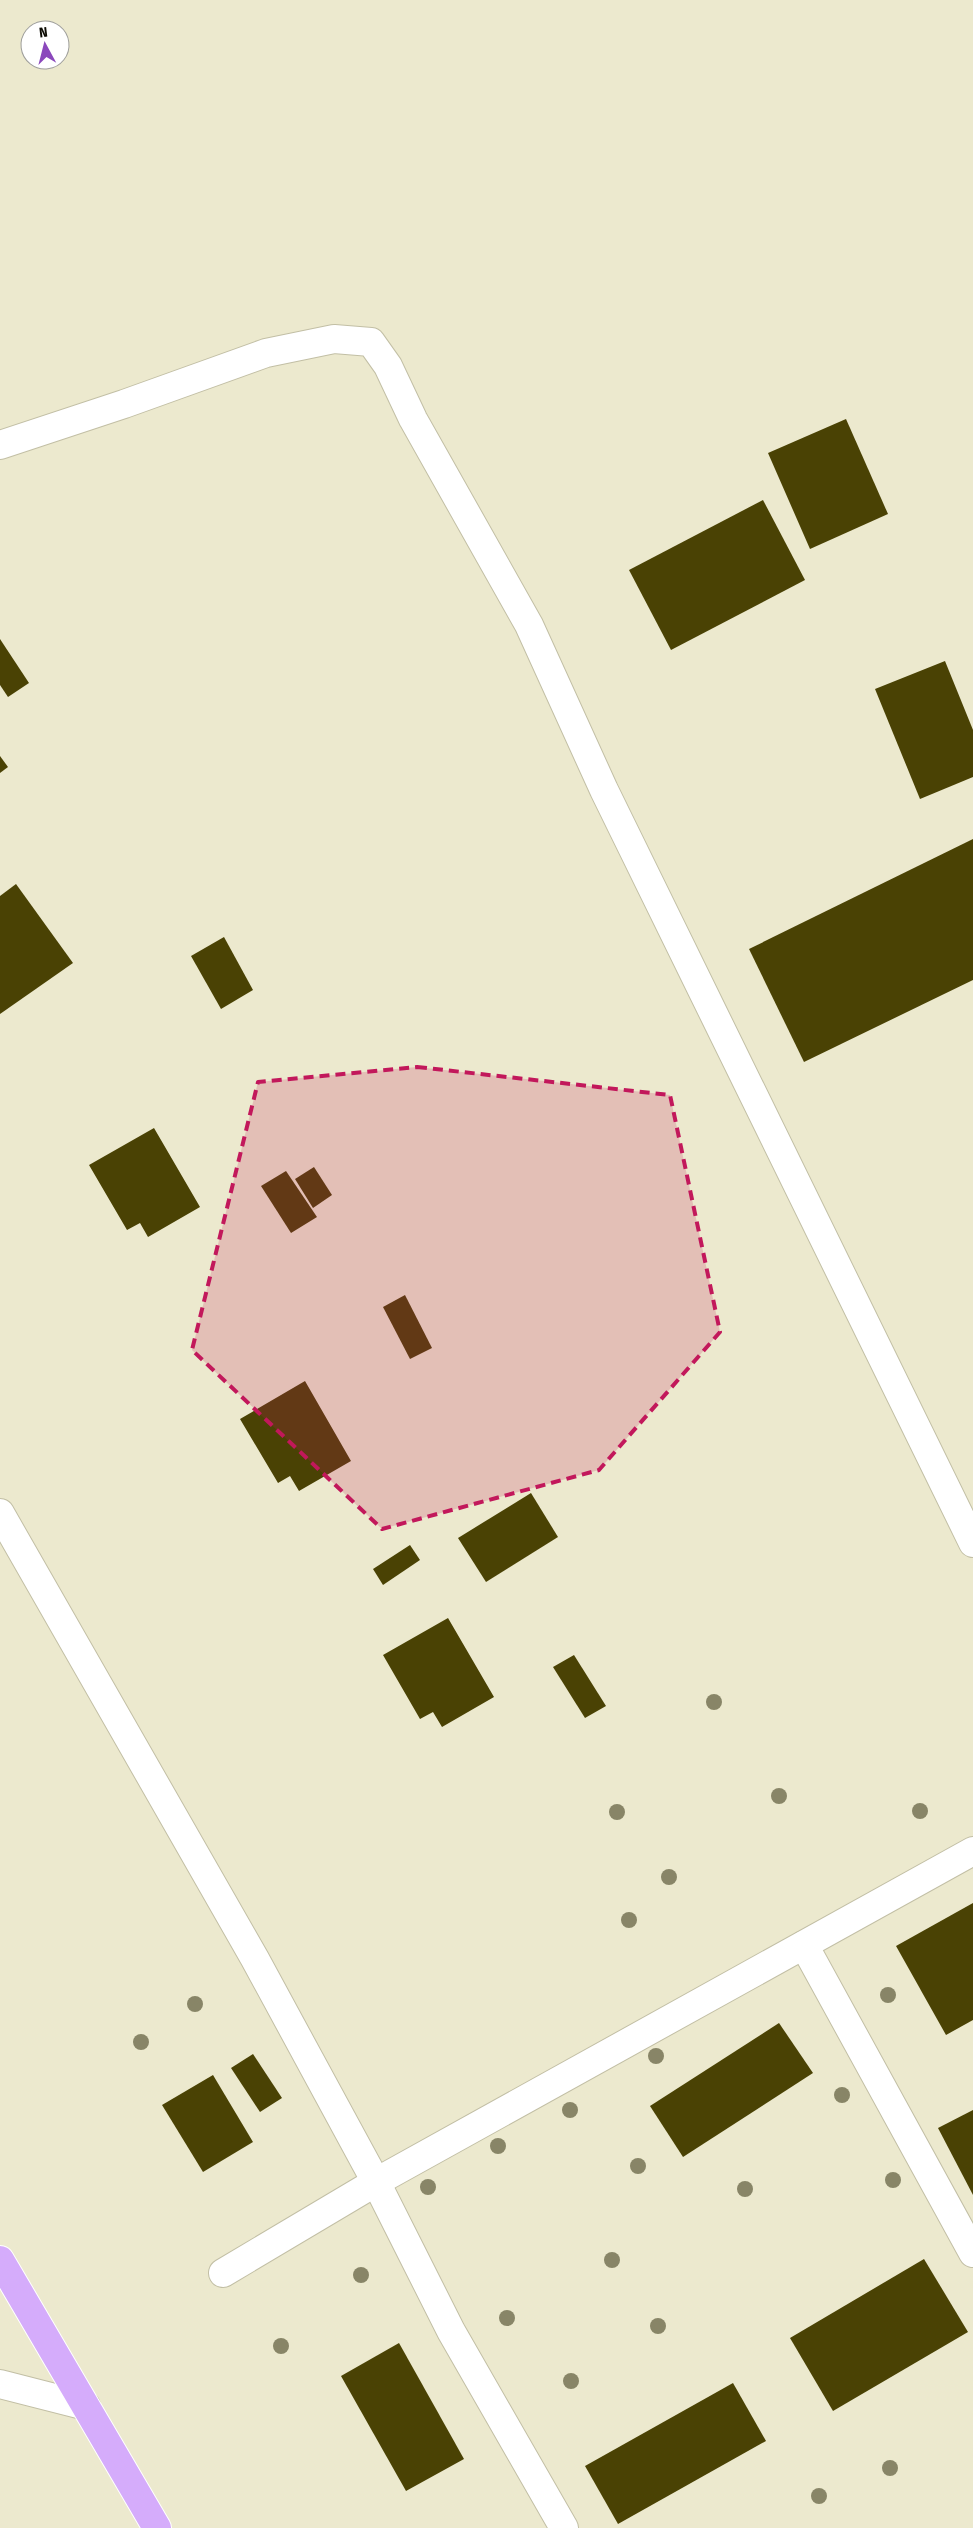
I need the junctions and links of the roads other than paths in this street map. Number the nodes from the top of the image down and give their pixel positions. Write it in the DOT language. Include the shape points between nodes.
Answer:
graph roads {
  1 [pos="0,445"];
  2 [pos="0,1513"];
  3 [pos="973,1543"];
  4 [pos="973,1851"];
  5 [pos="804,1945"];
  6 [pos="376,2182"];
  7 [pos="973,2253"];
  8 [pos="0,2260"];
  9 [pos="223,2273"];
  10 [pos="0,2384"];
  11 [pos="86,2406"];
  12 [pos="157,2528"];
  13 [pos="564,2528"];
  1 -- 3 [label="lane" via="266,353 334,339 371,342 388,366 413,418 529,626 604,790"];
  2 -- 6 [label="lane" via="255,1959"];
  4 -- 5 [label="lane"];
  5 -- 6 [label="lane"];
  5 -- 7 [label="lane"];
  6 -- 9 [label="lane"];
  6 -- 13 [label="lane" via="451,2331"];
  8 -- 11 [label="highway"];
  10 -- 11 [label="lane"];
  11 -- 12 [label="highway"];
}
